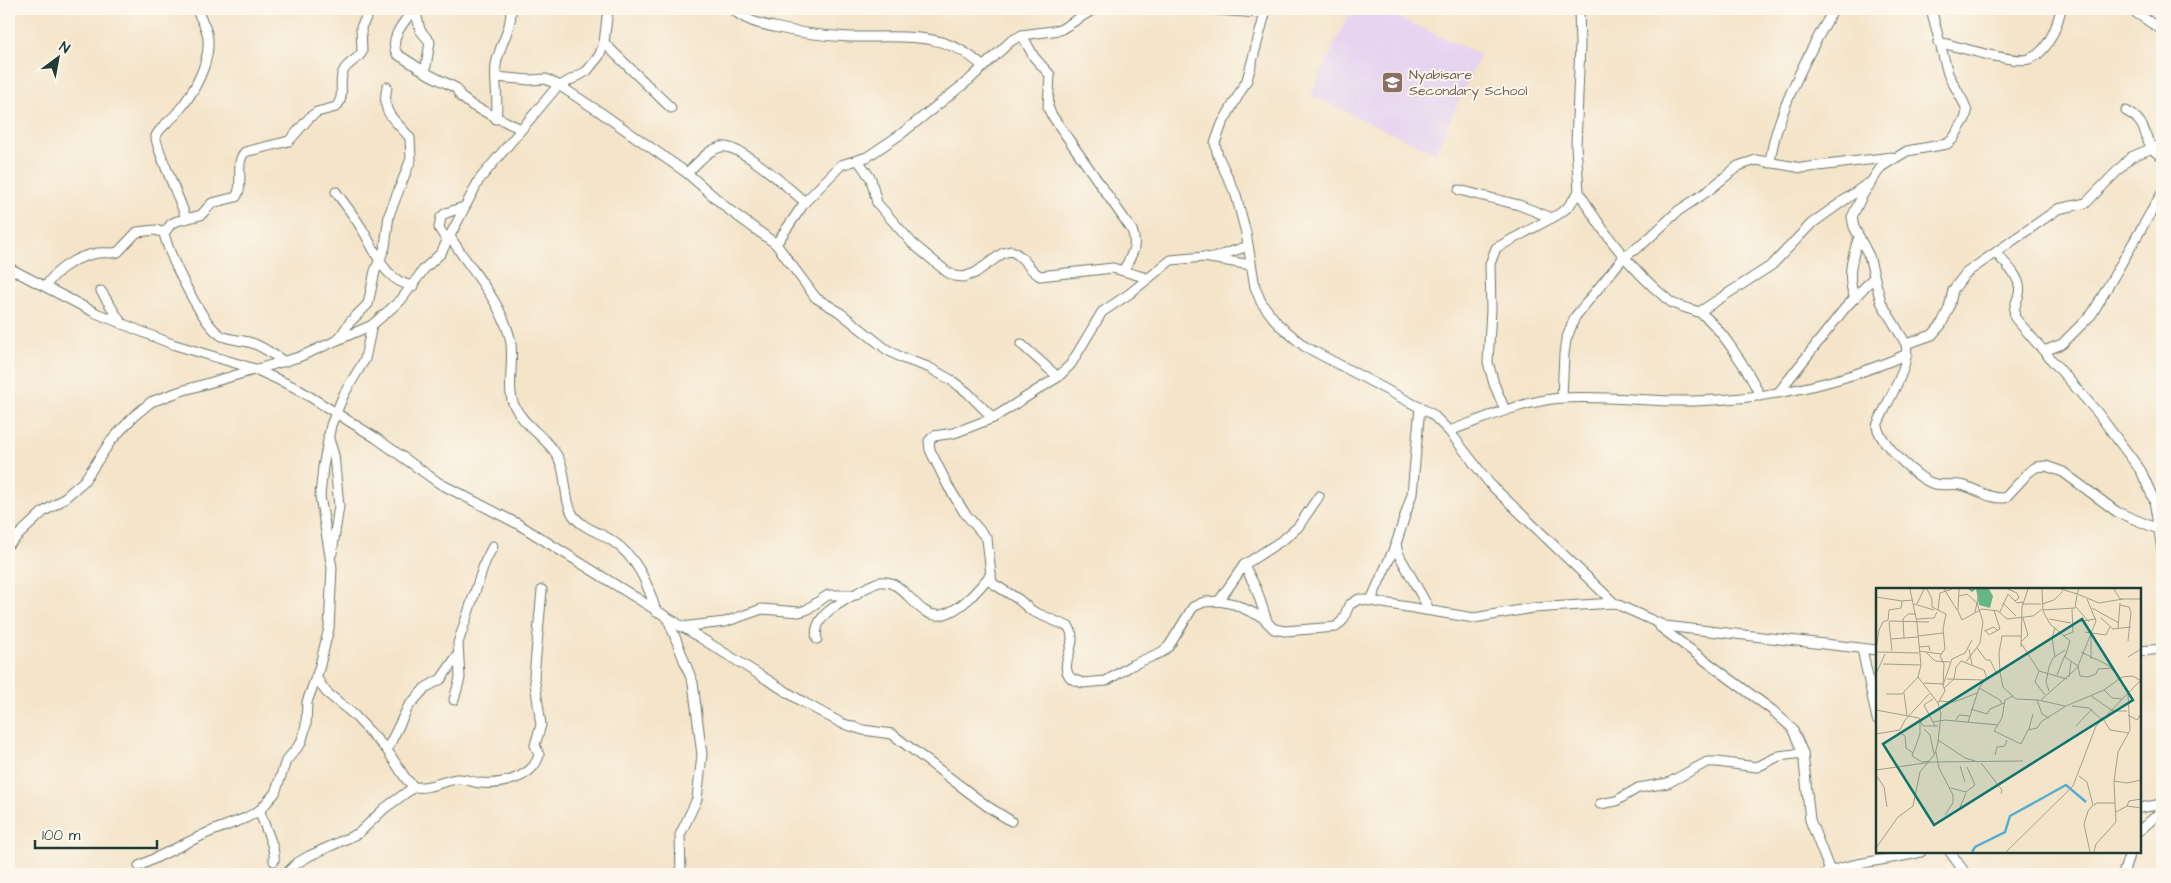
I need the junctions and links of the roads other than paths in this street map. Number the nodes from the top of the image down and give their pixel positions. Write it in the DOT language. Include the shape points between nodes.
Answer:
graph roads {
  1 [pos="196,9"];
  2 [pos="372,9"];
  3 [pos="414,9"];
  4 [pos="511,9"];
  5 [pos="608,9"];
  6 [pos="733,9"];
  7 [pos="1094,9"];
  8 [pos="1204,9"];
  9 [pos="1579,9"];
  10 [pos="1834,9"];
  11 [pos="1931,9"];
  12 [pos="2061,9"];
  13 [pos="2130,9"];
  14 [pos="1230,10"];
  15 [pos="1267,10"];
  16 [pos="2162,30"];
  17 [pos="1022,35"];
  18 [pos="604,42"];
  19 [pos="1938,42"];
  20 [pos="984,67"];
  21 [pos="425,72"];
  22 [pos="496,76"];
  23 [pos="560,86"];
  24 [pos="387,87"];
  25 [pos="671,108"];
  26 [pos="2126,111"];
  27 [pos="496,119"];
  28 [pos="521,129"];
  29 [pos="2162,144"];
  30 [pos="2152,149"];
  31 [pos="1894,156"];
  32 [pos="2162,156"];
  33 [pos="858,160"];
  34 [pos="1770,163"];
  35 [pos="687,173"];
  36 [pos="1869,183"];
  37 [pos="1459,190"];
  38 [pos="336,192"];
  39 [pos="1579,192"];
  40 [pos="2162,193"];
  41 [pos="805,202"];
  42 [pos="464,207"];
  43 [pos="186,218"];
  44 [pos="1552,218"];
  45 [pos="164,233"];
  46 [pos="1859,237"];
  47 [pos="449,240"];
  48 [pos="776,244"];
  49 [pos="1248,246"];
  50 [pos="1996,253"];
  51 [pos="1216,258"];
  52 [pos="1623,258"];
  53 [pos="379,261"];
  54 [pos="1251,265"];
  55 [pos="9,268"];
  56 [pos="1124,269"];
  57 [pos="1874,277"];
  58 [pos="1147,278"];
  59 [pos="46,286"];
  60 [pos="413,286"];
  61 [pos="101,291"];
  62 [pos="1855,298"];
  63 [pos="1698,312"];
  64 [pos="122,324"];
  65 [pos="372,325"];
  66 [pos="339,338"];
  67 [pos="1021,344"];
  68 [pos="1906,344"];
  69 [pos="2044,351"];
  70 [pos="1907,354"];
  71 [pos="285,362"];
  72 [pos="255,369"];
  73 [pos="1058,377"];
  74 [pos="1778,393"];
  75 [pos="1760,396"];
  76 [pos="1562,398"];
  77 [pos="1420,407"];
  78 [pos="1506,410"];
  79 [pos="336,412"];
  80 [pos="993,418"];
  81 [pos="1450,431"];
  82 [pos="328,436"];
  83 [pos="1319,496"];
  84 [pos="2158,529"];
  85 [pos="9,544"];
  86 [pos="1396,544"];
  87 [pos="493,546"];
  88 [pos="2162,550"];
  89 [pos="331,557"];
  90 [pos="1244,565"];
  91 [pos="991,574"];
  92 [pos="542,590"];
  93 [pos="856,595"];
  94 [pos="1372,600"];
  95 [pos="1219,601"];
  96 [pos="1614,603"];
  97 [pos="1429,609"];
  98 [pos="656,612"];
  99 [pos="668,619"];
  100 [pos="1267,622"];
  101 [pos="1654,622"];
  102 [pos="681,627"];
  103 [pos="817,639"];
  104 [pos="1862,649"];
  105 [pos="2162,649"];
  106 [pos="1876,650"];
  107 [pos="2141,651"];
  108 [pos="457,656"];
  109 [pos="316,677"];
  110 [pos="454,700"];
  111 [pos="1876,714"];
  112 [pos="387,750"];
  113 [pos="1803,753"];
  114 [pos="414,787"];
  115 [pos="1600,804"];
  116 [pos="2162,804"];
  117 [pos="2141,808"];
  118 [pos="260,810"];
  119 [pos="2162,811"];
  120 [pos="1011,821"];
  121 [pos="2141,829"];
  122 [pos="1916,853"];
  123 [pos="1951,853"];
  124 [pos="2130,853"];
  125 [pos="274,861"];
  126 [pos="139,866"];
  127 [pos="1847,870"];
  128 [pos="1827,873"];
  129 [pos="286,874"];
  130 [pos="681,874"];
  131 [pos="1966,874"];
  132 [pos="2123,874"];
  1 -- 43 [label="street" via="207,33 208,48 202,70 186,102 156,135 156,144"];
  2 -- 43 [label="street" via="361,27 361,55 350,62 343,73 339,104 310,117 289,141 245,152 241,157 238,194 212,203 201,215"];
  3 -- 21 [label="street" via="420,30 430,42"];
  3 -- 21 [label="street" via="396,36 395,51"];
  4 -- 22 [label="street"];
  5 -- 18 [label="street"];
  6 -- 20 [label="street" via="742,17 787,30 836,36 906,36 937,42 965,50"];
  7 -- 17 [label="street" via="1060,30"];
  8 -- 14 [label="street"];
  9 -- 39 [label="street" via="1576,145"];
  10 -- 34 [label="street" via="1775,131"];
  11 -- 19 [label="street"];
  12 -- 19 [label="street" via="2054,33 2036,55 2028,59 2002,57"];
  13 -- 16 [label="street"];
  14 -- 15 [label="street" via="1258,13"];
  15 -- 49 [label="street" via="1247,80 1215,143 1236,196"];
  17 -- 20 [label="street"];
  17 -- 56 [label="street" via="1034,57 1050,74 1048,107 1051,114 1132,230 1134,252"];
  18 -- 23 [label="street" via="599,56 587,71"];
  18 -- 25 [label="street"];
  19 -- 31 [label="street" via="1948,74 1964,103 1965,119 1945,146"];
  20 -- 33 [label="street" via="901,134"];
  21 -- 27 [label="street" via="456,88 465,101"];
  22 -- 23 [label="street" via="546,79"];
  22 -- 27 [label="street"];
  23 -- 28 [label="street"];
  23 -- 35 [label="street"];
  24 -- 53 [label="street" via="388,114 410,138 412,148 408,170 389,215 385,246"];
  26 -- 30 [label="street" via="2141,121"];
  27 -- 28 [label="street"];
  28 -- 42 [label="street" via="479,180"];
  29 -- 30 [label="street"];
  30 -- 32 [label="street"];
  30 -- 50 [label="street" via="2124,163 2108,184 2086,203 2058,209"];
  31 -- 34 [label="street" via="1802,168"];
  31 -- 36 [label="street"];
  33 -- 41 [label="street" via="835,170"];
  33 -- 56 [label="street" via="870,179 877,203 912,243 954,276 975,273 1008,251 1018,254 1040,276 1104,268"];
  34 -- 52 [label="street" via="1756,160 1738,166"];
  35 -- 41 [label="street" via="714,149 732,148 776,177"];
  35 -- 48 [label="street" via="728,209"];
  36 -- 46 [label="street" via="1852,217"];
  36 -- 63 [label="street" via="1811,224 1772,265"];
  37 -- 44 [label="street" via="1519,205"];
  38 -- 53 [label="street" via="365,233"];
  39 -- 44 [label="street" via="1568,207"];
  39 -- 52 [label="street"];
  40 -- 69 [label="street" via="2092,314 2062,344"];
  41 -- 48 [label="street"];
  42 -- 47 [label="street"];
  42 -- 47 [label="street" via="441,217 439,228"];
  43 -- 45 [label="street" via="171,224"];
  44 -- 78 [label="street" via="1496,248 1492,255 1488,362"];
  45 -- 59 [label="street" via="156,230 137,232 118,252 98,253 71,262 50,278"];
  45 -- 71 [label="street" via="192,294 215,331 256,345"];
  46 -- 57 [label="street" via="1869,256"];
  46 -- 62 [label="street" via="1851,272"];
  47 -- 60 [label="street"];
  47 -- 98 [label="street" via="486,287 505,324 511,339 510,397 518,413 548,442 558,458 574,516 628,554 641,570"];
  48 -- 80 [label="street" via="816,298 886,349 951,380"];
  49 -- 51 [label="street"];
  49 -- 54 [label="street"];
  50 -- 68 [label="street" via="1960,279 1944,318 1932,335"];
  50 -- 69 [label="street" via="2020,284 2013,310 2015,318"];
  51 -- 54 [label="street"];
  51 -- 58 [label="street" via="1175,258"];
  52 -- 63 [label="street" via="1670,303"];
  52 -- 76 [label="street" via="1571,325 1564,354"];
  53 -- 60 [label="street" via="397,281"];
  53 -- 66 [label="street" via="368,304"];
  54 -- 77 [label="street" via="1261,302 1269,315 1290,335 1304,346"];
  55 -- 59 [label="street"];
  56 -- 58 [label="street"];
  57 -- 62 [label="street"];
  57 -- 68 [label="street" via="1882,302"];
  58 -- 73 [label="street" via="1102,312 1071,364"];
  59 -- 64 [label="street"];
  60 -- 65 [label="street"];
  61 -- 64 [label="street"];
  62 -- 74 [label="street"];
  63 -- 75 [label="street" via="1713,325"];
  64 -- 72 [label="street" via="172,344"];
  65 -- 66 [label="street"];
  65 -- 79 [label="street" via="365,359"];
  66 -- 71 [label="street"];
  67 -- 73 [label="street"];
  68 -- 70 [label="street"];
  69 -- 84 [label="street" via="2097,412 2141,471 2154,500"];
  70 -- 74 [label="street" via="1856,375"];
  70 -- 84 [label="street" via="1877,426 1878,433 1926,481 1964,486 1995,498 2005,498 2029,472 2046,466 2063,472 2117,512"];
  71 -- 72 [label="street"];
  72 -- 79 [label="street"];
  72 -- 85 [label="street" via="151,402 110,442 84,481 43,512"];
  73 -- 80 [label="street"];
  74 -- 75 [label="street"];
  75 -- 76 [label="street" via="1694,401"];
  76 -- 78 [label="street"];
  77 -- 81 [label="street"];
  77 -- 86 [label="street" via="1412,494"];
  78 -- 81 [label="street"];
  79 -- 82 [label="street"];
  79 -- 98 [label="street" via="439,483 497,512"];
  80 -- 91 [label="street" via="954,433 934,436 929,441 930,450 948,486 964,512 986,536"];
  81 -- 96 [label="street" via="1490,484"];
  82 -- 89 [label="street" via="320,496"];
  82 -- 89 [label="street" via="334,455 340,506"];
  83 -- 90 [label="street" via="1284,540"];
  84 -- 88 [label="street"];
  86 -- 94 [label="street"];
  86 -- 97 [label="street"];
  87 -- 108 [label="street" via="461,634"];
  89 -- 109 [label="street" via="329,628"];
  90 -- 95 [label="street"];
  90 -- 100 [label="street" via="1256,588"];
  91 -- 93 [label="street" via="965,601 941,615 927,613 904,593 884,582 878,582"];
  91 -- 95 [label="street" via="995,586 1026,608 1069,627 1073,636 1066,663 1068,673 1072,679 1083,683 1111,679 1132,665 1162,652 1193,607"];
  92 -- 114 [label="street" via="534,676 541,725 535,745 539,755 534,766 510,780 491,783 459,779"];
  93 -- 102 [label="street" via="828,595 799,612 762,609 725,622"];
  93 -- 103 [label="street" via="826,614 817,627"];
  94 -- 97 [label="street"];
  94 -- 100 [label="street" via="1352,602 1341,623 1328,629 1278,630"];
  95 -- 100 [label="street" via="1234,604"];
  96 -- 97 [label="street" via="1534,608 1474,618"];
  96 -- 101 [label="street"];
  98 -- 99 [label="street"];
  99 -- 102 [label="street"];
  99 -- 130 [label="street" via="693,683 702,755 698,794 680,836"];
  101 -- 104 [label="street" via="1690,630"];
  101 -- 113 [label="street" via="1772,710 1792,728"];
  102 -- 120 [label="street" via="841,723 892,734"];
  104 -- 106 [label="street"];
  104 -- 111 [label="street"];
  105 -- 107 [label="street"];
  108 -- 110 [label="street" via="460,678"];
  108 -- 112 [label="street" via="441,679 425,688 408,707"];
  109 -- 112 [label="street" via="326,692 353,714"];
  109 -- 118 [label="street" via="307,702 301,743 286,761 275,794"];
  112 -- 114 [label="street"];
  113 -- 115 [label="street" via="1779,756 1757,767 1706,762 1668,783 1638,788 1616,801"];
  113 -- 128 [label="street" via="1810,820"];
  114 -- 129 [label="street" via="359,832 309,856"];
  116 -- 117 [label="street"];
  118 -- 125 [label="street" via="265,830 274,846"];
  118 -- 126 [label="street"];
  119 -- 121 [label="street"];
  122 -- 127 [label="street"];
  123 -- 131 [label="street"];
  124 -- 132 [label="street"];
  127 -- 128 [label="street"];
}
